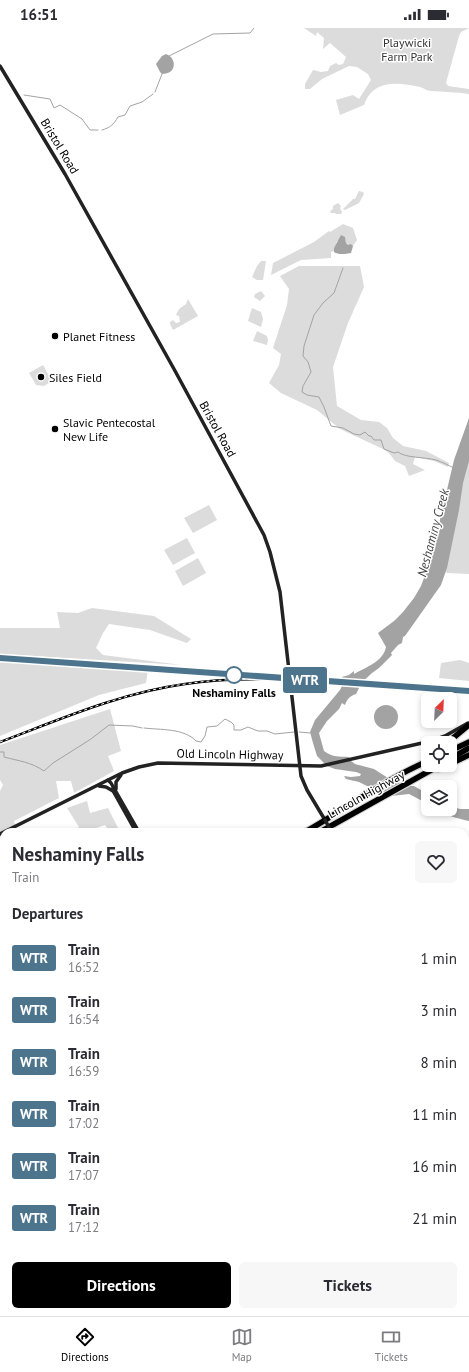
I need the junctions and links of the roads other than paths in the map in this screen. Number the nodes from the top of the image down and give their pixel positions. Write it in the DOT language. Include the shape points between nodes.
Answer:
graph roads {
  1 [pos="0,66"];
  2 [pos="469,724"];
  3 [pos="455,736"];
  4 [pos="469,742"];
  5 [pos="457,748"];
  6 [pos="469,748"];
  7 [pos="457,755"];
  8 [pos="469,755"];
  9 [pos="457,760"];
  10 [pos="421,761"];
  11 [pos="421,764"];
  12 [pos="300,766"];
  13 [pos="403,772"];
  14 [pos="427,772"];
  15 [pos="430,772"];
  16 [pos="122,773"];
  17 [pos="420,776"];
  18 [pos="108,780"];
  19 [pos="96,786"];
  20 [pos="115,792"];
  21 [pos="12,828"];
  22 [pos="134,828"];
  23 [pos="137,828"];
  24 [pos="312,828"];
  25 [pos="327,828"];
  26 [pos="330,828"];
  1 -- 12 [label="main road, Bristol Road" via="65,174 153,331 265,539 280,592"];
  2 -- 3 [label="highway"];
  2 -- 12 [label="main road, Old Lincoln Highway" via="431,741 323,765"];
  4 -- 5 [label="highway"];
  6 -- 7 [label="highway"];
  8 -- 9 [label="highway"];
  10 -- 13 [label="highway"];
  11 -- 13 [label="highway"];
  12 -- 16 [label="main road, Old Lincoln Highway" via="158,763 139,766"];
  12 -- 26 [label="main road, Bristol Road, bridge" via="307,790"];
  13 -- 24 [label="highway, Lincoln Highway"];
  14 -- 17 [label="highway"];
  15 -- 17 [label="highway"];
  16 -- 18 [label="main road, Old Lincoln Highway"];
  16 -- 20 [label="main road" via="116,782"];
  17 -- 25 [label="highway, Lincoln Highway"];
  18 -- 19 [label="main road, Old Lincoln Highway"];
  18 -- 20 [label="main road"];
  19 -- 20 [label="main road" via="104,786"];
  19 -- 21 [label="main road, Old Lincoln Highway"];
  20 -- 22 [label="main road"];
  20 -- 23 [label="main road"];
}
